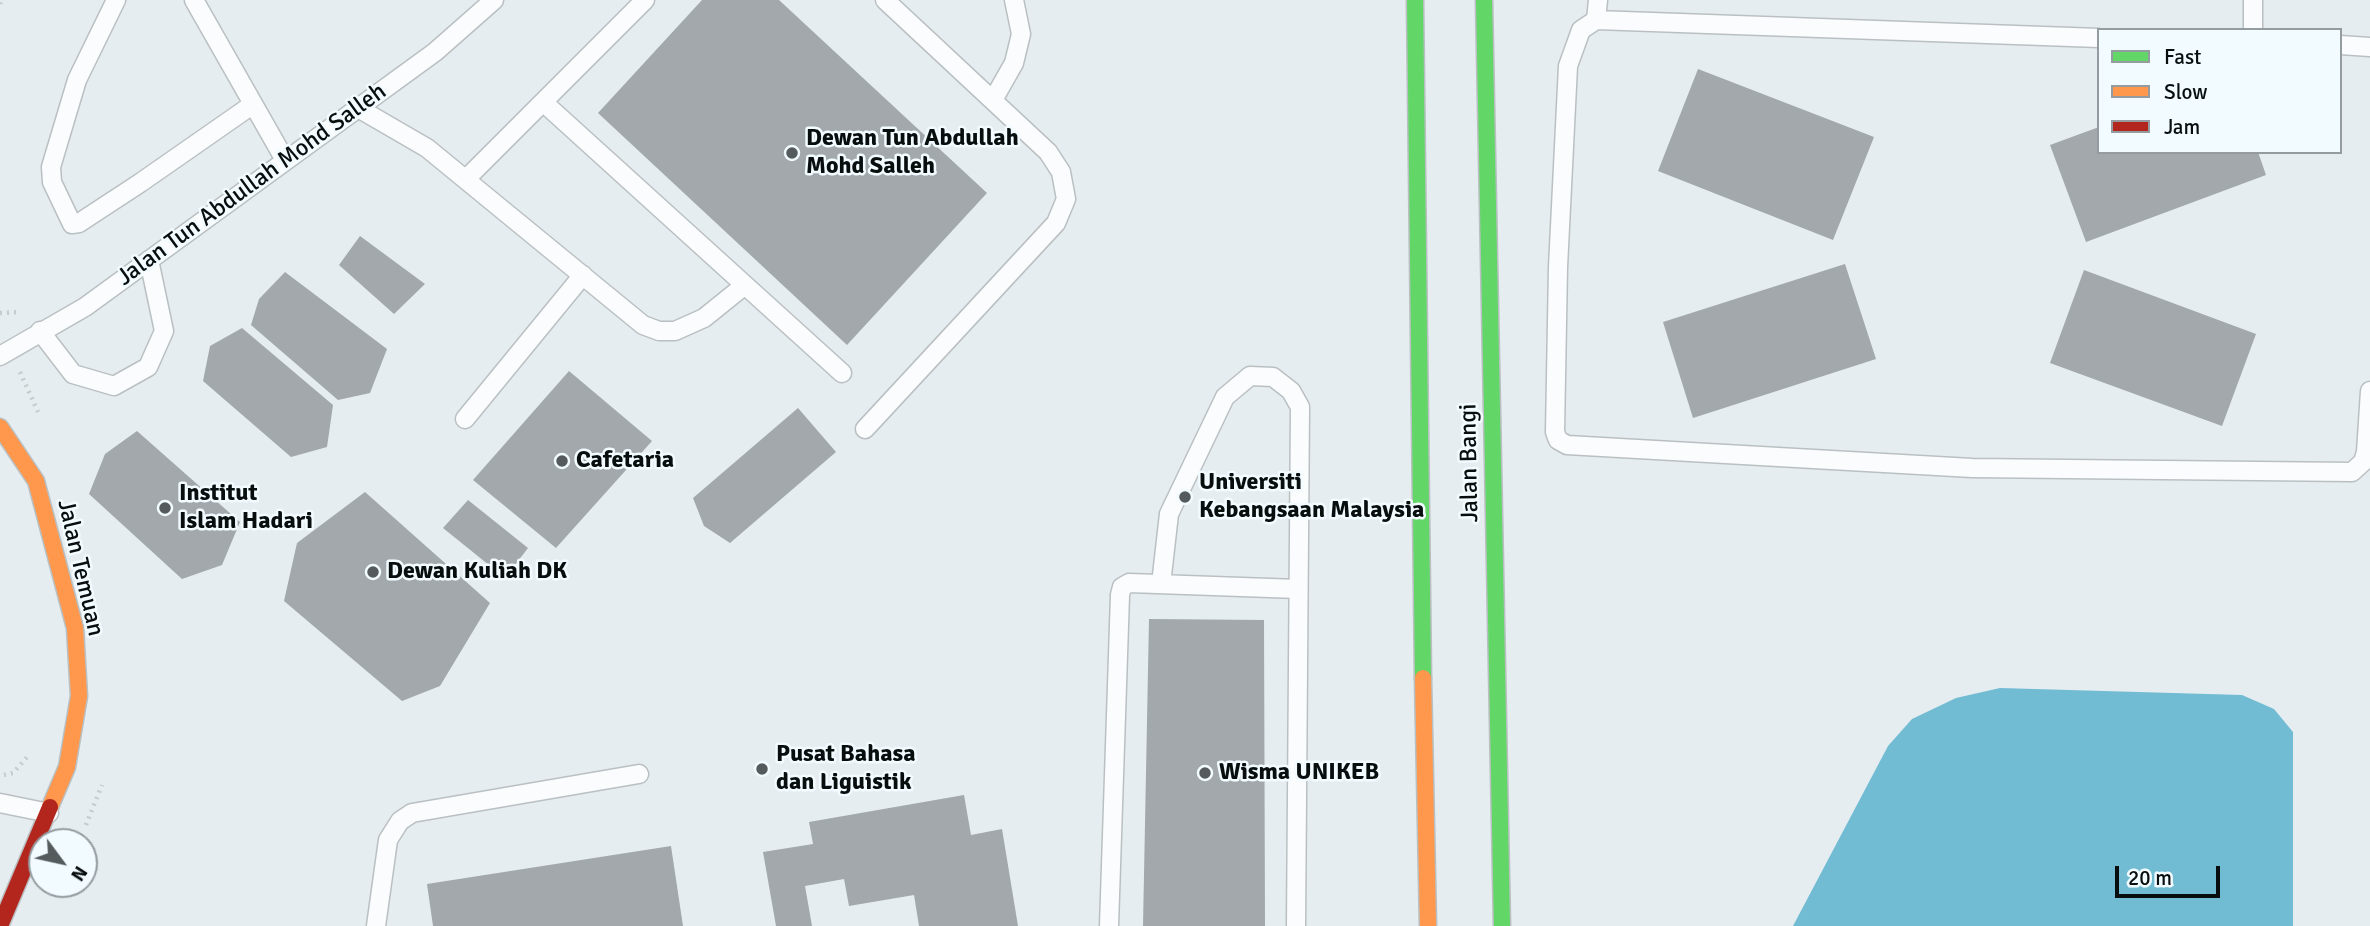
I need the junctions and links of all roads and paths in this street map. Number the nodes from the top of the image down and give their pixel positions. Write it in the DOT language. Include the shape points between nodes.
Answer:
graph roads {
  1 [pos="116,0"];
  2 [pos="194,0"];
  3 [pos="494,0"];
  4 [pos="645,0"];
  5 [pos="885,0"];
  6 [pos="1014,0"];
  7 [pos="1415,0"];
  8 [pos="1483,0"];
  9 [pos="1598,0"];
  10 [pos="2253,0"];
  11 [pos="1596,20"];
  12 [pos="2253,28"];
  13 [pos="2097,38"];
  14 [pos="2342,45"];
  15 [pos="2370,47"];
  16 [pos="993,100"];
  17 [pos="543,102"];
  18 [pos="252,105"];
  19 [pos="358,108"];
  20 [pos="285,160"];
  21 [pos="466,179"];
  22 [pos="149,260"];
  23 [pos="583,275"];
  24 [pos="745,285"];
  25 [pos="40,331"];
  26 [pos="0,356"];
  27 [pos="842,373"];
  28 [pos="2370,391"];
  29 [pos="465,419"];
  30 [pos="0,427"];
  31 [pos="865,429"];
  32 [pos="1161,584"];
  33 [pos="1298,589"];
  34 [pos="33,745"];
  35 [pos="639,774"];
  36 [pos="0,777"];
  37 [pos="0,803"];
  38 [pos="48,813"];
  39 [pos="1,926"];
  40 [pos="376,926"];
  41 [pos="1109,926"];
  42 [pos="1296,926"];
  43 [pos="1427,926"];
  44 [pos="1502,926"];
  1 -- 18 [label="lane" via="77,80 51,167 52,182 72,224"];
  2 -- 18 [label="lane"];
  3 -- 19 [label="lane, Jalan Tun Abdullah Mohd Salleh" via="435,52"];
  4 -- 17 [label="lane"];
  5 -- 16 [label="lane"];
  6 -- 16 [label="lane" via="1021,34 1014,62"];
  7 -- 43 [label="main road, Jalan Bangi"];
  8 -- 44 [label="main road, Jalan Bangi"];
  9 -- 11 [label="lane"];
  10 -- 12 [label="lane"];
  11 -- 13 [label="lane"];
  11 -- 28 [label="lane" via="1581,30 1568,66 1555,432 1562,443 1972,468 2352,472 2366,452"];
  14 -- 15 [label="lane"];
  16 -- 31 [label="lane" via="1048,152 1061,172 1066,199 1056,223"];
  17 -- 21 [label="lane"];
  17 -- 24 [label="lane"];
  18 -- 20 [label="lane"];
  19 -- 20 [label="lane, Jalan Tun Abdullah Mohd Salleh"];
  19 -- 21 [label="lane" via="427,148"];
  20 -- 22 [label="lane, Jalan Tun Abdullah Mohd Salleh"];
  21 -- 23 [label="lane"];
  22 -- 25 [label="lane, Jalan Tun Abdullah Mohd Salleh" via="85,307"];
  22 -- 25 [label="lane" via="164,331 148,367 114,386 73,374"];
  23 -- 24 [label="lane" via="643,326 659,331 675,331 704,318"];
  23 -- 29 [label="lane"];
  24 -- 27 [label="lane"];
  25 -- 26 [label="lane, Jalan Tun Abdullah Mohd Salleh"];
  30 -- 38 [label="main road, Jalan Temuan" via="37,481 75,628 79,696 67,768"];
  32 -- 33 [label="lane"];
  32 -- 33 [label="lane" via="1169,514 1225,397 1250,376 1273,377 1291,391 1300,407"];
  32 -- 41 [label="lane" via="1129,583 1120,595"];
  33 -- 42 [label="lane"];
  34 -- 36 [label="path" via="13,772"];
  35 -- 40 [label="lane" via="412,813 400,821 388,840"];
  37 -- 38 [label="lane"];
  38 -- 39 [label="main road, Jalan Temuan"];
}
